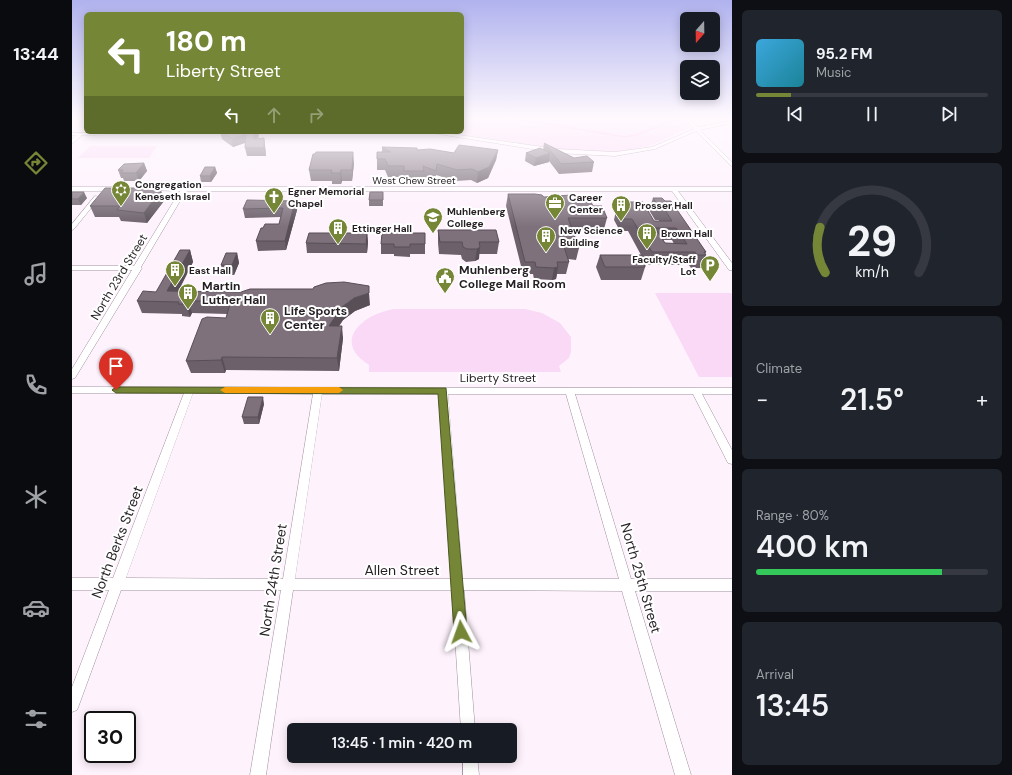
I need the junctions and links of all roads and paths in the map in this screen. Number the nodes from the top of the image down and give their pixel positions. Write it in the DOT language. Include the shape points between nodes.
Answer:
graph roads {
  1 [pos="722,155"];
  2 [pos="732,165"];
  3 [pos="72,188"];
  4 [pos="105,189"];
  5 [pos="120,189"];
  6 [pos="136,189"];
  7 [pos="184,189"];
  8 [pos="674,189"];
  9 [pos="732,189"];
  10 [pos="72,228"];
  11 [pos="72,268"];
  12 [pos="138,268"];
  13 [pos="732,268"];
  14 [pos="72,376"];
  15 [pos="72,390"];
  16 [pos="190,390"];
  17 [pos="318,390"];
  18 [pos="443,390"];
  19 [pos="569,390"];
  20 [pos="696,390"];
  21 [pos="732,391"];
  22 [pos="732,460"];
  23 [pos="72,584"];
  24 [pos="117,584"];
  25 [pos="288,585"];
  26 [pos="457,585"];
  27 [pos="627,585"];
  28 [pos="732,585"];
  29 [pos="72,705"];
  30 [pos="467,723"];
  31 [pos="470,763"];
  32 [pos="258,775"];
  33 [pos="471,775"];
  34 [pos="683,775"];
  1 -- 2 [label="street"];
  3 -- 4 [label="street"];
  4 -- 5 [label="street"];
  4 -- 10 [label="street"];
  6 -- 7 [label="street, West Chew Street"];
  7 -- 8 [label="street, West Chew Street"];
  7 -- 12 [label="street, North 23rd Street"];
  8 -- 9 [label="street, West Chew Street"];
  8 -- 13 [label="street"];
  11 -- 12 [label="street"];
  12 -- 14 [label="street, North 23rd Street"];
  15 -- 16 [label="street, Liberty Street"];
  16 -- 17 [label="street, Liberty Street"];
  16 -- 24 [label="street, North Berks Street"];
  17 -- 18 [label="street, Liberty Street"];
  17 -- 25 [label="street, North 24th Street"];
  18 -- 19 [label="street, Liberty Street"];
  18 -- 26 [label="street"];
  19 -- 20 [label="street, Liberty Street"];
  19 -- 27 [label="street, North 25th Street"];
  20 -- 21 [label="street, Liberty Street"];
  20 -- 22 [label="street"];
  23 -- 24 [label="street, Allen Street"];
  24 -- 25 [label="street, Allen Street"];
  24 -- 29 [label="street, North Berks Street"];
  25 -- 26 [label="street, Allen Street"];
  25 -- 32 [label="street, North 24th Street"];
  26 -- 27 [label="street, Allen Street"];
  26 -- 30 [label="street"];
  27 -- 28 [label="street, Allen Street"];
  27 -- 34 [label="street, North 25th Street"];
  31 -- 33 [label="street"];
}
